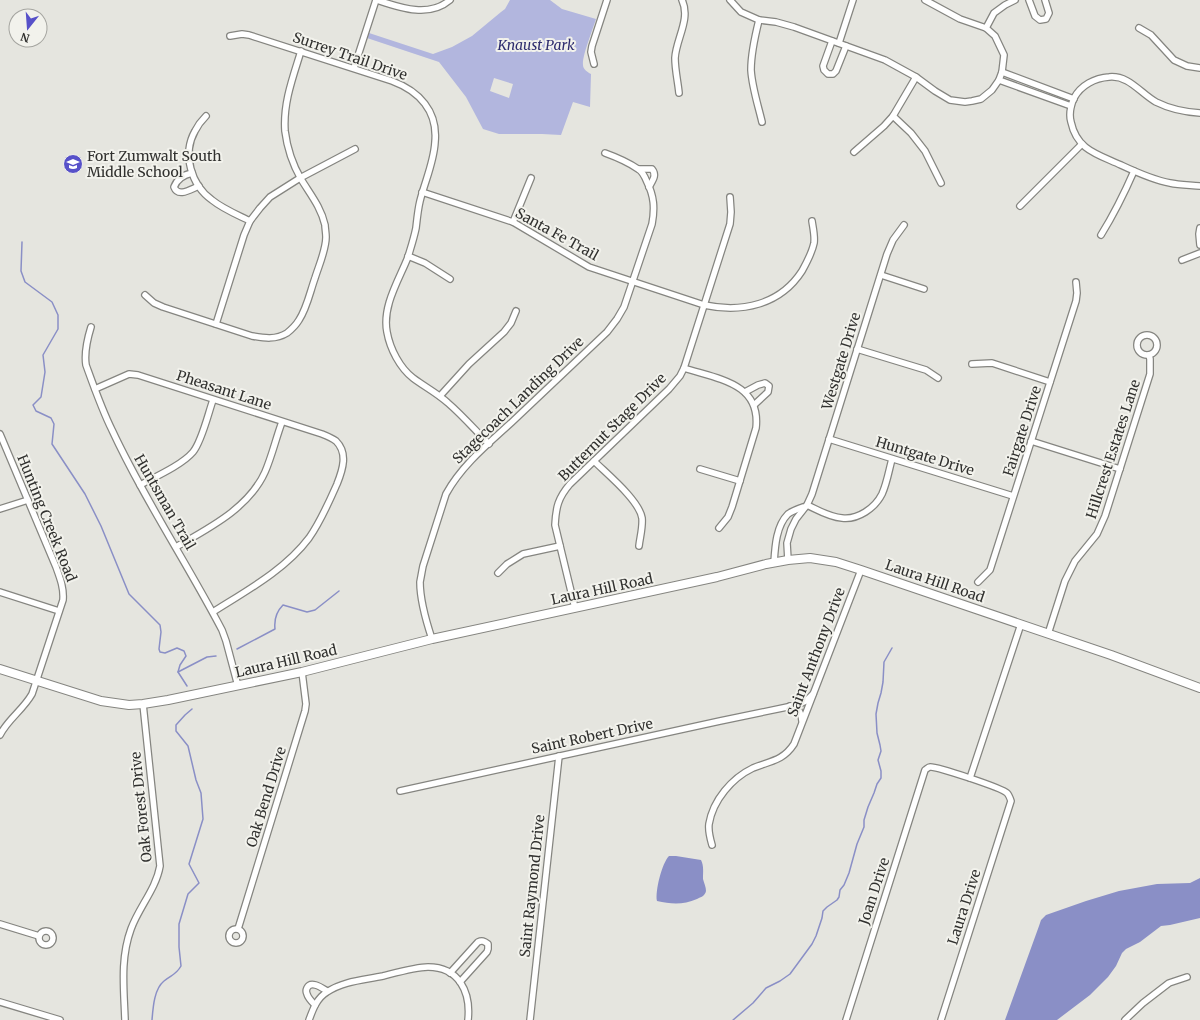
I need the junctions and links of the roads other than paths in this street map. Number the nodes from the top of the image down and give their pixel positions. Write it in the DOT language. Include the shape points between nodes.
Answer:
graph roads {
  1 [pos="377,0"];
  2 [pos="450,0"];
  3 [pos="607,0"];
  4 [pos="682,0"];
  5 [pos="730,0"];
  6 [pos="853,0"];
  7 [pos="925,0"];
  8 [pos="1014,0"];
  9 [pos="1029,0"];
  10 [pos="1045,0"];
  11 [pos="759,20"];
  12 [pos="986,28"];
  13 [pos="1139,28"];
  14 [pos="230,36"];
  15 [pos="832,41"];
  16 [pos="839,43"];
  17 [pos="846,46"];
  18 [pos="302,51"];
  19 [pos="594,64"];
  20 [pos="354,68"];
  21 [pos="1200,68"];
  22 [pos="1002,72"];
  23 [pos="916,77"];
  24 [pos="1000,80"];
  25 [pos="679,93"];
  26 [pos="1074,99"];
  27 [pos="1071,106"];
  28 [pos="1200,113"];
  29 [pos="206,116"];
  30 [pos="893,116"];
  31 [pos="762,122"];
  32 [pos="1082,144"];
  33 [pos="355,149"];
  34 [pos="854,152"];
  35 [pos="605,153"];
  36 [pos="639,169"];
  37 [pos="1134,171"];
  38 [pos="192,173"];
  39 [pos="300,178"];
  40 [pos="531,178"];
  41 [pos="941,183"];
  42 [pos="199,186"];
  43 [pos="649,186"];
  44 [pos="1200,186"];
  45 [pos="422,192"];
  46 [pos="730,197"];
  47 [pos="1020,206"];
  48 [pos="250,221"];
  49 [pos="812,221"];
  50 [pos="513,222"];
  51 [pos="904,225"];
  52 [pos="1200,228"];
  53 [pos="1101,235"];
  54 [pos="1200,245"];
  55 [pos="1200,253"];
  56 [pos="408,256"];
  57 [pos="1182,260"];
  58 [pos="881,275"];
  59 [pos="450,279"];
  60 [pos="632,282"];
  61 [pos="1076,282"];
  62 [pos="924,289"];
  63 [pos="145,295"];
  64 [pos="704,305"];
  65 [pos="516,311"];
  66 [pos="216,324"];
  67 [pos="91,327"];
  68 [pos="857,349"];
  69 [pos="1149,355"];
  70 [pos="972,364"];
  71 [pos="684,368"];
  72 [pos="938,378"];
  73 [pos="1050,382"];
  74 [pos="95,389"];
  75 [pos="745,392"];
  76 [pos="440,396"];
  77 [pos="213,400"];
  78 [pos="754,405"];
  79 [pos="282,422"];
  80 [pos="0,434"];
  81 [pos="829,439"];
  82 [pos="1031,441"];
  83 [pos="489,444"];
  84 [pos="892,459"];
  85 [pos="594,461"];
  86 [pos="700,469"];
  87 [pos="1120,469"];
  88 [pos="740,481"];
  89 [pos="140,485"];
  90 [pos="1013,496"];
  91 [pos="28,500"];
  92 [pos="807,506"];
  93 [pos="0,509"];
  94 [pos="719,528"];
  95 [pos="560,546"];
  96 [pos="639,546"];
  97 [pos="176,547"];
  98 [pos="788,560"];
  99 [pos="774,562"];
  100 [pos="861,570"];
  101 [pos="498,573"];
  102 [pos="978,582"];
  103 [pos="0,592"];
  104 [pos="575,608"];
  105 [pos="59,611"];
  106 [pos="213,612"];
  107 [pos="1021,624"];
  108 [pos="1048,634"];
  109 [pos="432,639"];
  110 [pos="0,670"];
  111 [pos="302,672"];
  112 [pos="37,681"];
  113 [pos="238,686"];
  114 [pos="1200,688"];
  115 [pos="813,694"];
  116 [pos="143,704"];
  117 [pos="790,706"];
  118 [pos="802,724"];
  119 [pos="0,736"];
  120 [pos="559,756"];
  121 [pos="970,778"];
  122 [pos="400,791"];
  123 [pos="712,845"];
  124 [pos="0,924"];
  125 [pos="238,929"];
  126 [pos="39,936"];
  127 [pos="450,973"];
  128 [pos="1187,977"];
  129 [pos="460,982"];
  130 [pos="327,992"];
  131 [pos="0,1002"];
  132 [pos="315,1005"];
  133 [pos="60,1020"];
  134 [pos="125,1020"];
  135 [pos="309,1020"];
  136 [pos="468,1020"];
  137 [pos="530,1020"];
  138 [pos="846,1020"];
  139 [pos="941,1020"];
  140 [pos="1124,1020"];
  1 -- 2 [label="street" via="414,11 431,9"];
  1 -- 20 [label="street"];
  3 -- 19 [label="street" via="592,46"];
  4 -- 25 [label="street" via="685,19 675,58"];
  5 -- 11 [label="street" via="741,12"];
  6 -- 16 [label="street"];
  7 -- 12 [label="street" via="960,19"];
  8 -- 12 [label="street" via="994,13"];
  9 -- 10 [label="street" via="1035,16 1040,20 1046,19 1049,14"];
  11 -- 15 [label="street" via="782,24"];
  11 -- 31 [label="street" via="751,70"];
  12 -- 22 [label="street" via="995,36 1004,55"];
  13 -- 21 [label="street" via="1151,35 1174,60"];
  14 -- 18 [label="street, Surrey Trail Drive" via="250,35"];
  15 -- 16 [label="street"];
  15 -- 17 [label="street" via="823,66 828,74 836,71"];
  16 -- 17 [label="street"];
  17 -- 23 [label="street" via="885,60"];
  18 -- 20 [label="street, Surrey Trail Drive"];
  18 -- 39 [label="street" via="285,114 288,147"];
  20 -- 45 [label="street, Surrey Trail Drive" via="402,84 422,99 429,110 436,132 433,155"];
  22 -- 24 [label="street"];
  22 -- 26 [label="street"];
  23 -- 24 [label="street" via="950,100 965,102 981,99"];
  23 -- 30 [label="street"];
  24 -- 27 [label="street"];
  26 -- 27 [label="street"];
  26 -- 28 [label="street" via="1087,84 1111,76 1130,82 1164,106"];
  27 -- 32 [label="street" via="1072,129"];
  29 -- 38 [label="street" via="194,131 191,140 189,151"];
  30 -- 34 [label="street"];
  30 -- 41 [label="street" via="925,151"];
  32 -- 37 [label="street" via="1088,150"];
  32 -- 47 [label="street"];
  33 -- 39 [label="street"];
  35 -- 36 [label="street, Stagecoach Landing Drive"];
  36 -- 43 [label="street, Stagecoach Landing Drive"];
  36 -- 43 [label="street, Stagecoach Landing Drive" via="652,169 655,172"];
  37 -- 44 [label="street" via="1169,183"];
  37 -- 53 [label="street" via="1123,197"];
  38 -- 42 [label="street"];
  38 -- 42 [label="street" via="177,181 175,191 182,193"];
  39 -- 48 [label="street" via="270,197"];
  39 -- 66 [label="street" via="321,213 326,237 324,250 300,319 285,334 264,339"];
  40 -- 50 [label="street"];
  42 -- 48 [label="street" via="213,202"];
  43 -- 60 [label="street, Stagecoach Landing Drive" via="654,201 654,213"];
  45 -- 50 [label="street, Santa Fe Trail"];
  45 -- 56 [label="street, Surrey Trail Drive"];
  46 -- 64 [label="street, Butternut Stage Drive" via="730,224"];
  48 -- 66 [label="street"];
  49 -- 64 [label="street, Santa Fe Trail" via="812,252 798,276 782,292 748,307 736,309"];
  50 -- 60 [label="street, Santa Fe Trail" via="589,267"];
  51 -- 58 [label="street, Westgate Drive" via="890,246"];
  52 -- 54 [label="street"];
  55 -- 57 [label="street"];
  56 -- 59 [label="street"];
  56 -- 76 [label="street, Surrey Trail Drive" via="388,304 386,331 395,356 402,366 412,377"];
  58 -- 62 [label="street"];
  58 -- 68 [label="street, Westgate Drive"];
  60 -- 64 [label="street, Santa Fe Trail"];
  60 -- 83 [label="street, Stagecoach Landing Drive" via="624,307 607,332"];
  61 -- 73 [label="street, Fairgate Drive" via="1076,301"];
  63 -- 66 [label="street" via="163,307"];
  64 -- 71 [label="street, Butternut Stage Drive"];
  65 -- 76 [label="street" via="504,332 469,364"];
  67 -- 74 [label="street, Huntsman Trail" via="85,356"];
  68 -- 72 [label="street" via="926,370"];
  68 -- 81 [label="street, Westgate Drive"];
  69 -- 87 [label="street, Hillcrest Estates Lane" via="1150,374"];
  70 -- 73 [label="street" via="992,363"];
  71 -- 75 [label="street" via="727,382"];
  71 -- 85 [label="street, Butternut Stage Drive" via="669,389"];
  73 -- 82 [label="street, Fairgate Drive"];
  74 -- 77 [label="street, Pheasant Lane" via="129,374"];
  74 -- 89 [label="street, Huntsman Trail" via="111,430"];
  75 -- 78 [label="street"];
  75 -- 78 [label="street" via="758,385 769,386 768,392"];
  76 -- 83 [label="street, Surrey Trail Drive"];
  77 -- 79 [label="street, Pheasant Lane"];
  77 -- 89 [label="street" via="200,440 193,452 181,462"];
  78 -- 88 [label="street" via="756,428"];
  79 -- 97 [label="street" via="264,472 256,487 240,506"];
  79 -- 106 [label="street, Pheasant Lane" via="335,440 342,450 340,477 327,507 308,538 270,575"];
  80 -- 91 [label="street, Hunting Creek Road"];
  81 -- 84 [label="street, Huntgate Drive"];
  81 -- 92 [label="street, Westgate Drive"];
  82 -- 87 [label="street"];
  82 -- 90 [label="street, Fairgate Drive"];
  83 -- 109 [label="street, Stagecoach Landing Drive" via="458,474 446,494 423,566 420,583"];
  84 -- 90 [label="street, Huntgate Drive"];
  84 -- 92 [label="street" via="882,492 873,507 866,512 842,518"];
  85 -- 95 [label="street, Butternut Stage Drive" via="562,493 558,503 555,525"];
  85 -- 96 [label="street" via="638,507 642,516"];
  86 -- 88 [label="street"];
  87 -- 108 [label="street, Hillcrest Estates Lane" via="1099,530 1075,561 1065,581"];
  88 -- 94 [label="street" via="728,517"];
  89 -- 97 [label="street, Huntsman Trail"];
  90 -- 102 [label="street, Fairgate Drive" via="990,570"];
  91 -- 93 [label="street"];
  91 -- 105 [label="street, Hunting Creek Road" via="63,588 63,600"];
  92 -- 98 [label="street, Westgate Drive" via="796,519 787,543"];
  92 -- 99 [label="street" via="789,513 782,523 776,542"];
  95 -- 101 [label="street" via="523,554"];
  95 -- 104 [label="street, Butternut Stage Drive"];
  97 -- 106 [label="street, Huntsman Trail"];
  98 -- 99 [label="main road, Laura Hill Road"];
  98 -- 100 [label="main road, Laura Hill Road" via="821,559"];
  99 -- 104 [label="main road, Laura Hill Road"];
  100 -- 107 [label="main road, Laura Hill Road"];
  100 -- 115 [label="street, Saint Anthony Drive"];
  103 -- 105 [label="street"];
  104 -- 109 [label="main road, Laura Hill Road"];
  105 -- 112 [label="street, Hunting Creek Road"];
  106 -- 113 [label="street, Huntsman Trail" via="226,641"];
  107 -- 108 [label="main road, Laura Hill Road"];
  107 -- 121 [label="street"];
  108 -- 114 [label="main road, Laura Hill Road"];
  109 -- 111 [label="main road, Laura Hill Road"];
  110 -- 112 [label="main road, Laura Hill Road"];
  111 -- 113 [label="main road, Laura Hill Road"];
  111 -- 125 [label="street, Oak Bend Drive" via="305,711"];
  112 -- 116 [label="main road, Laura Hill Road" via="101,701"];
  112 -- 119 [label="street, Hunting Creek Road" via="26,704 6,725"];
  113 -- 116 [label="main road, Laura Hill Road"];
  115 -- 117 [label="street, Saint Robert Drive" via="806,701"];
  115 -- 118 [label="street, Saint Anthony Drive"];
  116 -- 134 [label="street, Oak Forest Drive" via="160,866 157,880 139,909 124,952"];
  117 -- 118 [label="street" via="800,711"];
  117 -- 120 [label="street, Saint Robert Drive"];
  118 -- 123 [label="street, Saint Anthony Drive" via="790,750 778,760 744,773 725,791 715,807 709,824"];
  120 -- 122 [label="street, Saint Robert Drive"];
  120 -- 137 [label="street, Saint Raymond Drive"];
  121 -- 138 [label="street, Joan Drive" via="933,767 925,770"];
  121 -- 139 [label="street, Laura Drive" via="1007,792 1011,801"];
  124 -- 126 [label="street"];
  127 -- 129 [label="street"];
  127 -- 129 [label="street" via="478,942 488,944 487,952"];
  127 -- 130 [label="street" via="426,967 341,984"];
  128 -- 140 [label="street" via="1169,983"];
  129 -- 136 [label="street" via="467,997"];
  130 -- 132 [label="street"];
  130 -- 132 [label="street" via="315,985 308,986 307,996"];
  131 -- 133 [label="street"];
  132 -- 135 [label="street"];
}
